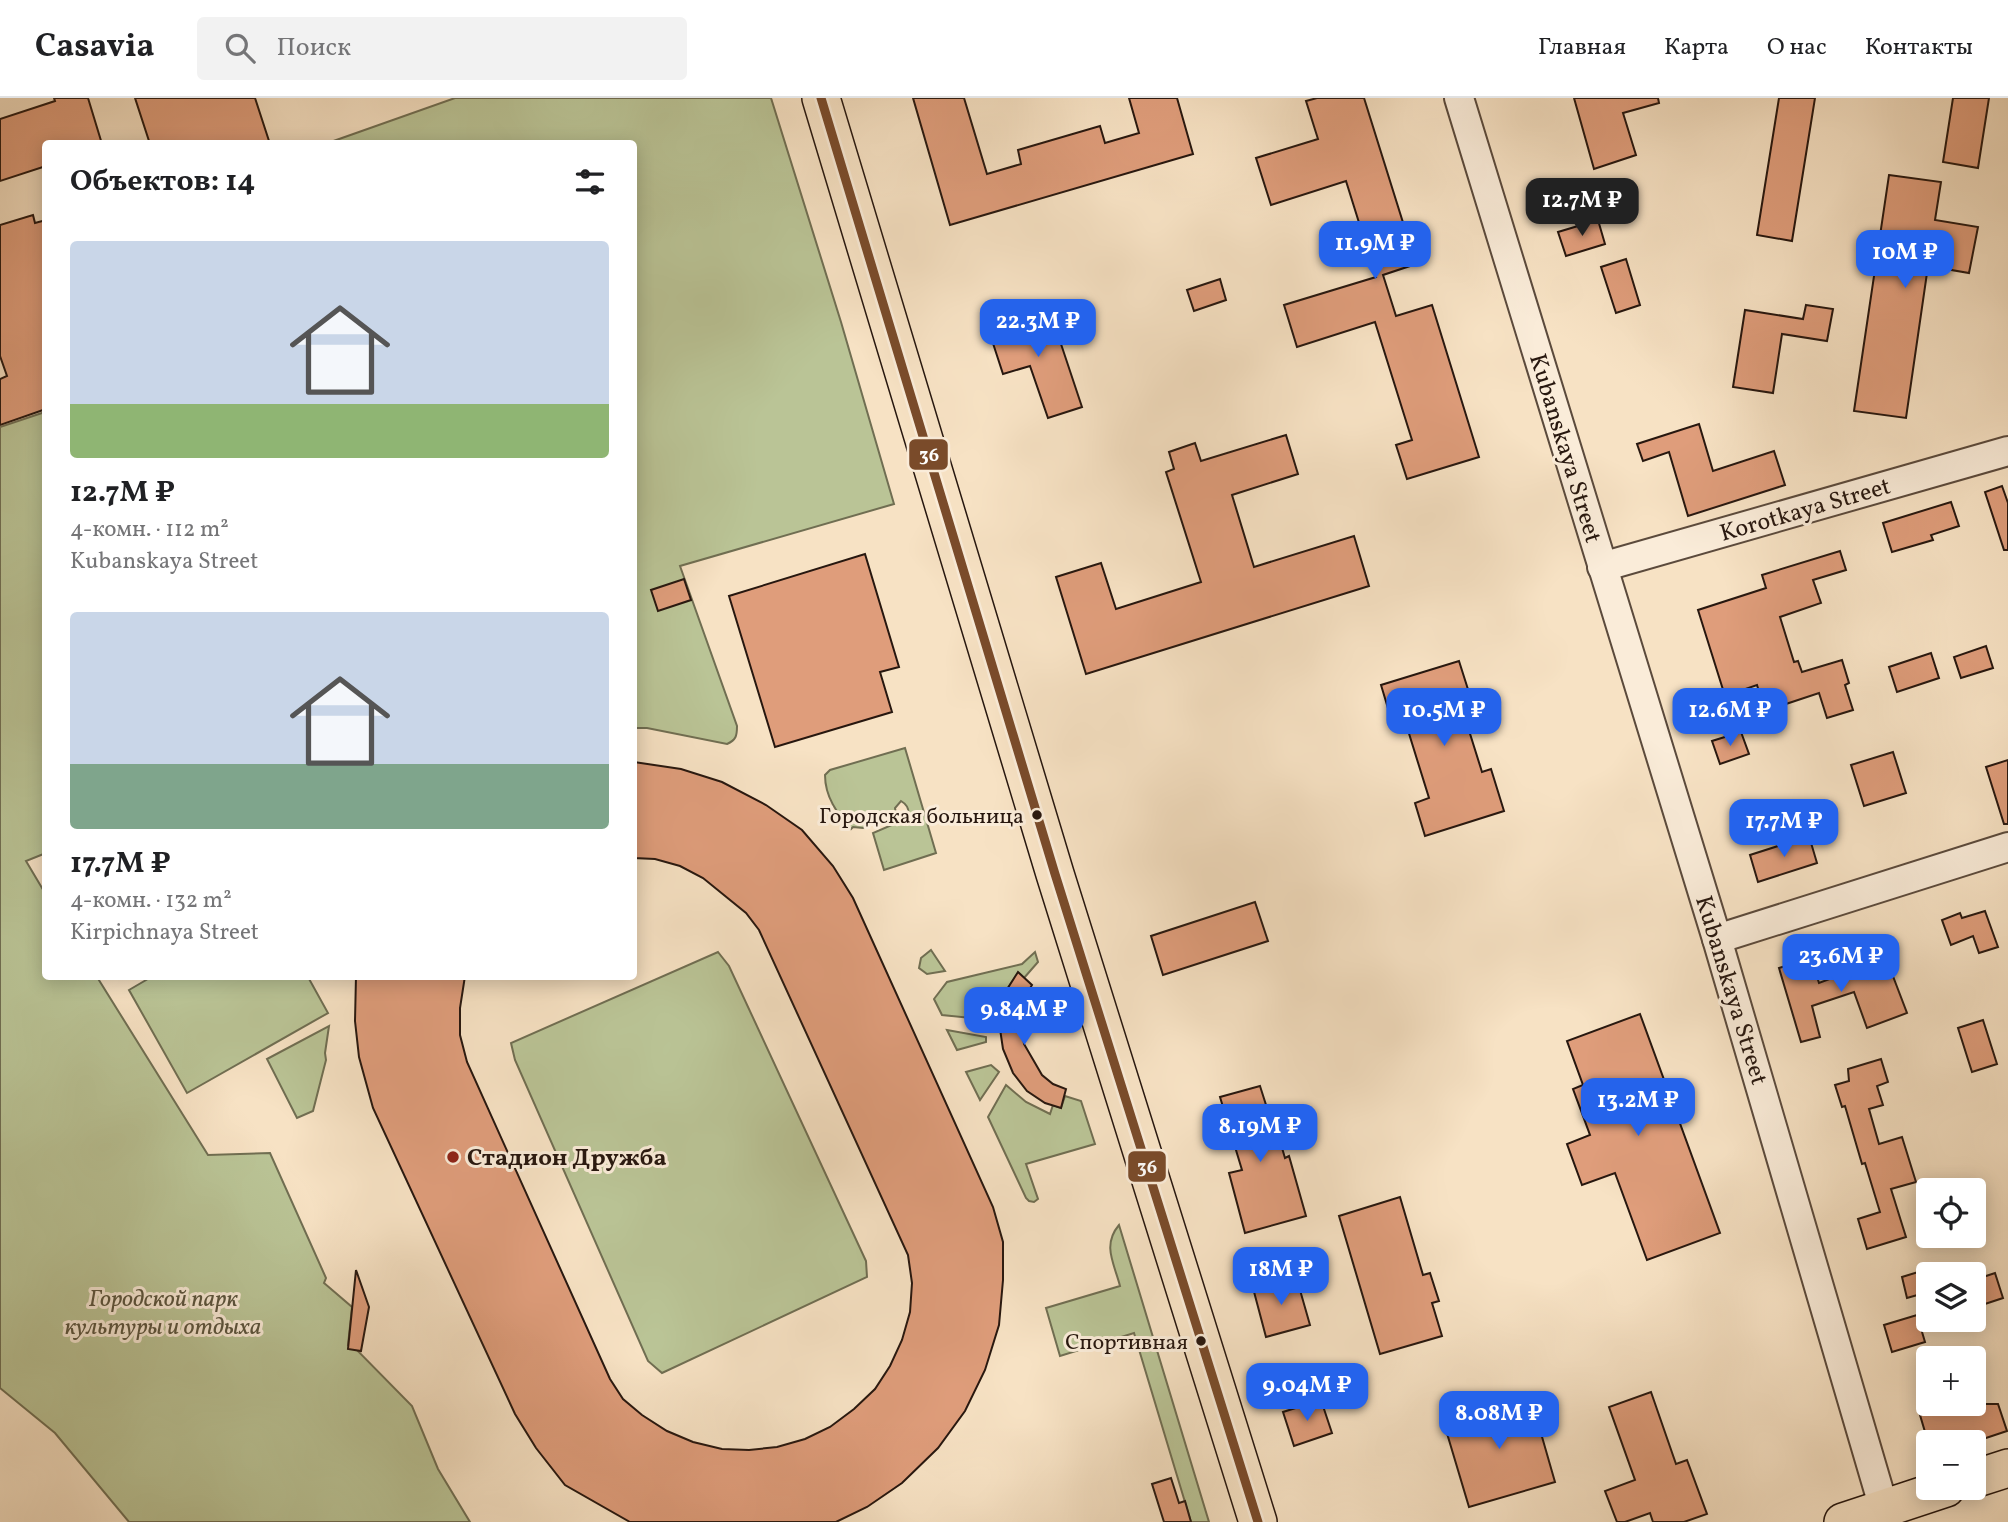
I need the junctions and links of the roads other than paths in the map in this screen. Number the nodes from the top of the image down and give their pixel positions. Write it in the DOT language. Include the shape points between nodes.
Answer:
graph roads {
  1 [pos="821,98"];
  2 [pos="1459,98"];
  3 [pos="2008,451"];
  4 [pos="1602,567"];
  5 [pos="2008,847"];
  6 [pos="1717,939"];
  7 [pos="2008,1468"];
  8 [pos="1986,1475"];
  9 [pos="1919,1500"];
  10 [pos="1886,1515"];
  11 [pos="1258,1522"];
  12 [pos="1843,1522"];
  1 -- 11 [label="main road" via="1055,874"];
  2 -- 4 [label="street, Kubanskaya Street"];
  3 -- 4 [label="street, Korotkaya Street"];
  4 -- 6 [label="street, Kubanskaya Street"];
  5 -- 6 [label="street"];
  6 -- 10 [label="street, Kubanskaya Street"];
  7 -- 8 [label="main road"];
  9 -- 10 [label="main road"];
  10 -- 12 [label="main road"];
}
